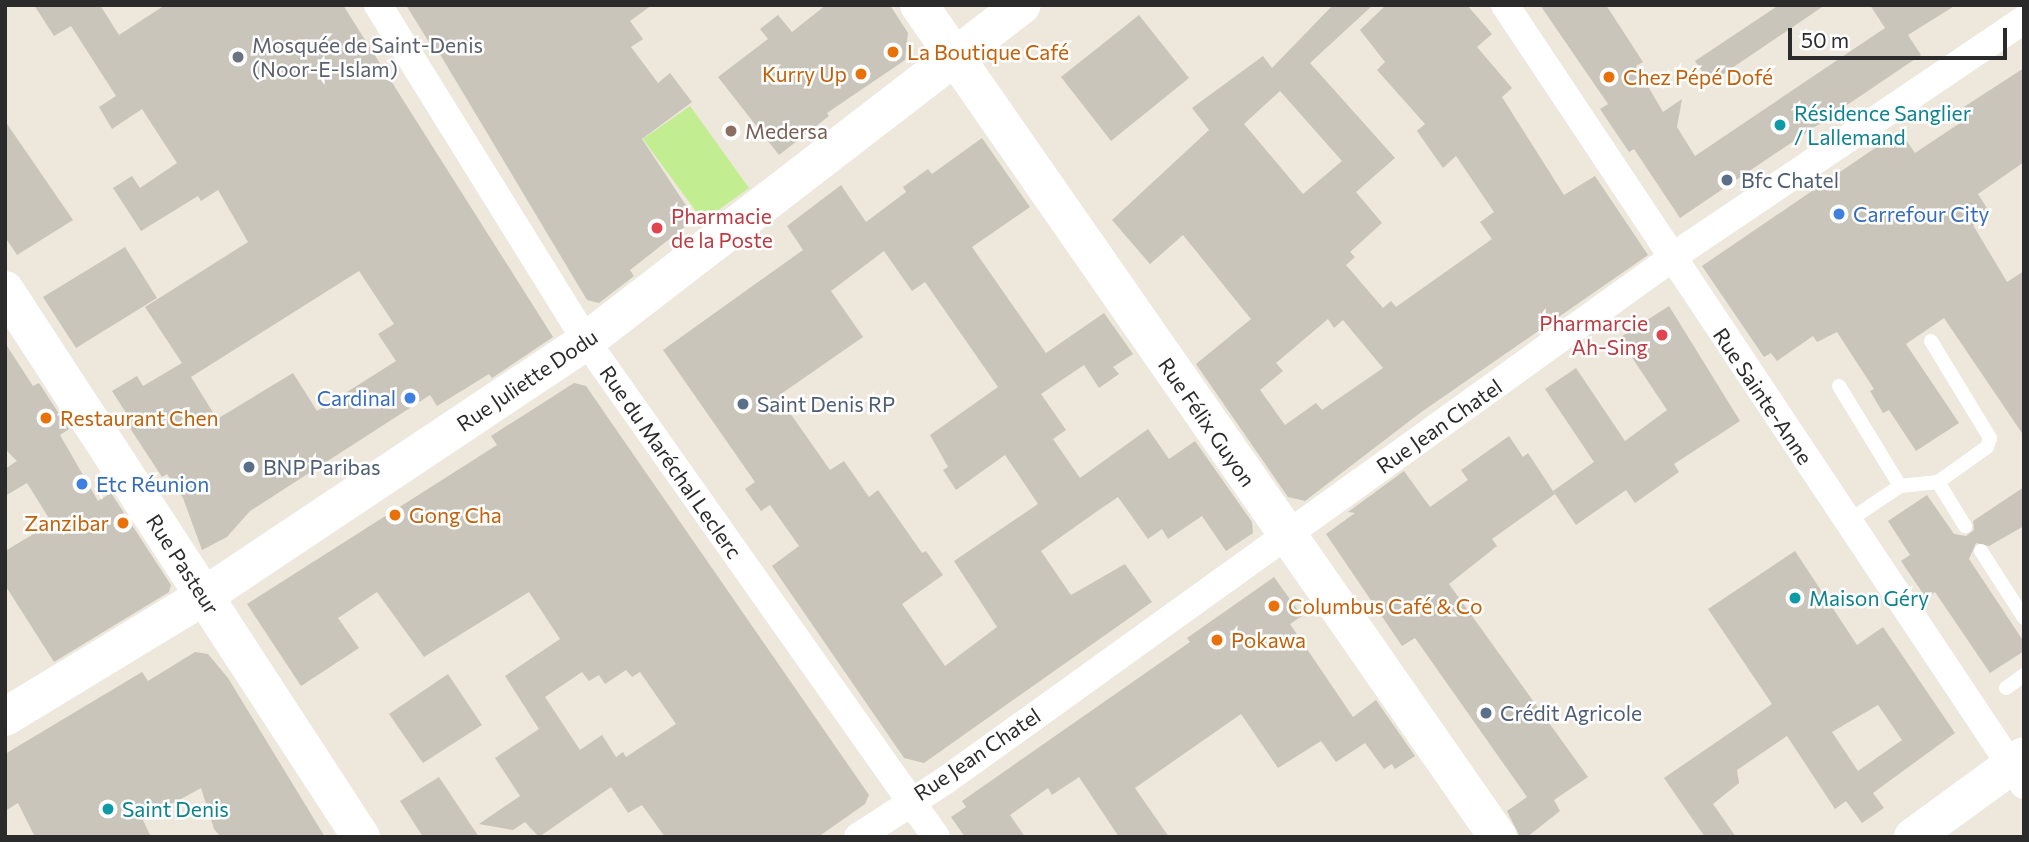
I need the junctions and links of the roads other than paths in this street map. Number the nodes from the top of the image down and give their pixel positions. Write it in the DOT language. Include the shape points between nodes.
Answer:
graph roads {
  1 [pos="378,5"];
  2 [pos="919,5"];
  3 [pos="1022,5"];
  4 [pos="1505,5"];
  5 [pos="2024,20"];
  6 [pos="954,58"];
  7 [pos="1674,259"];
  8 [pos="5,290"];
  9 [pos="586,341"];
  10 [pos="1931,341"];
  11 [pos="1839,386"];
  12 [pos="1938,482"];
  13 [pos="1900,486"];
  14 [pos="1848,521"];
  15 [pos="1965,526"];
  16 [pos="1286,535"];
  17 [pos="1981,551"];
  18 [pos="204,596"];
  19 [pos="2024,618"];
  20 [pos="2024,675"];
  21 [pos="2006,688"];
  22 [pos="6,716"];
  23 [pos="2019,769"];
  24 [pos="911,799"];
  25 [pos="361,837"];
  26 [pos="858,837"];
  27 [pos="936,837"];
  28 [pos="1498,837"];
  29 [pos="1913,837"];
  1 -- 9 [label="street, Rue du Maréchal Leclerc"];
  2 -- 6 [label="street, Rue Félix Guyon"];
  3 -- 6 [label="street, Rue Juliette Dodu"];
  4 -- 7 [label="street, Rue Sainte-Anne"];
  5 -- 7 [label="street, Rue Jean Chatel"];
  6 -- 9 [label="street, Rue Juliette Dodu"];
  6 -- 16 [label="street, Rue Félix Guyon"];
  7 -- 14 [label="street, Rue Sainte-Anne"];
  7 -- 16 [label="street, Rue Jean Chatel"];
  8 -- 18 [label="street, Rue Pasteur"];
  9 -- 18 [label="street, Rue Juliette Dodu"];
  9 -- 24 [label="street, Rue du Maréchal Leclerc"];
  10 -- 12 [label="lane" via="1990,438 1987,447"];
  11 -- 13 [label="lane"];
  12 -- 13 [label="lane"];
  12 -- 15 [label="lane"];
  13 -- 14 [label="lane"];
  14 -- 23 [label="street, Rue Sainte-Anne"];
  16 -- 24 [label="street, Rue Jean Chatel" via="946,780"];
  16 -- 28 [label="street, Rue Félix Guyon"];
  17 -- 19 [label="lane"];
  18 -- 22 [label="street, Rue Juliette Dodu"];
  18 -- 25 [label="street, Rue Pasteur"];
  20 -- 21 [label="lane"];
  23 -- 29 [label="street"];
  24 -- 26 [label="street, Rue Jean Chatel"];
  24 -- 27 [label="street, Rue du Maréchal Leclerc"];
}
